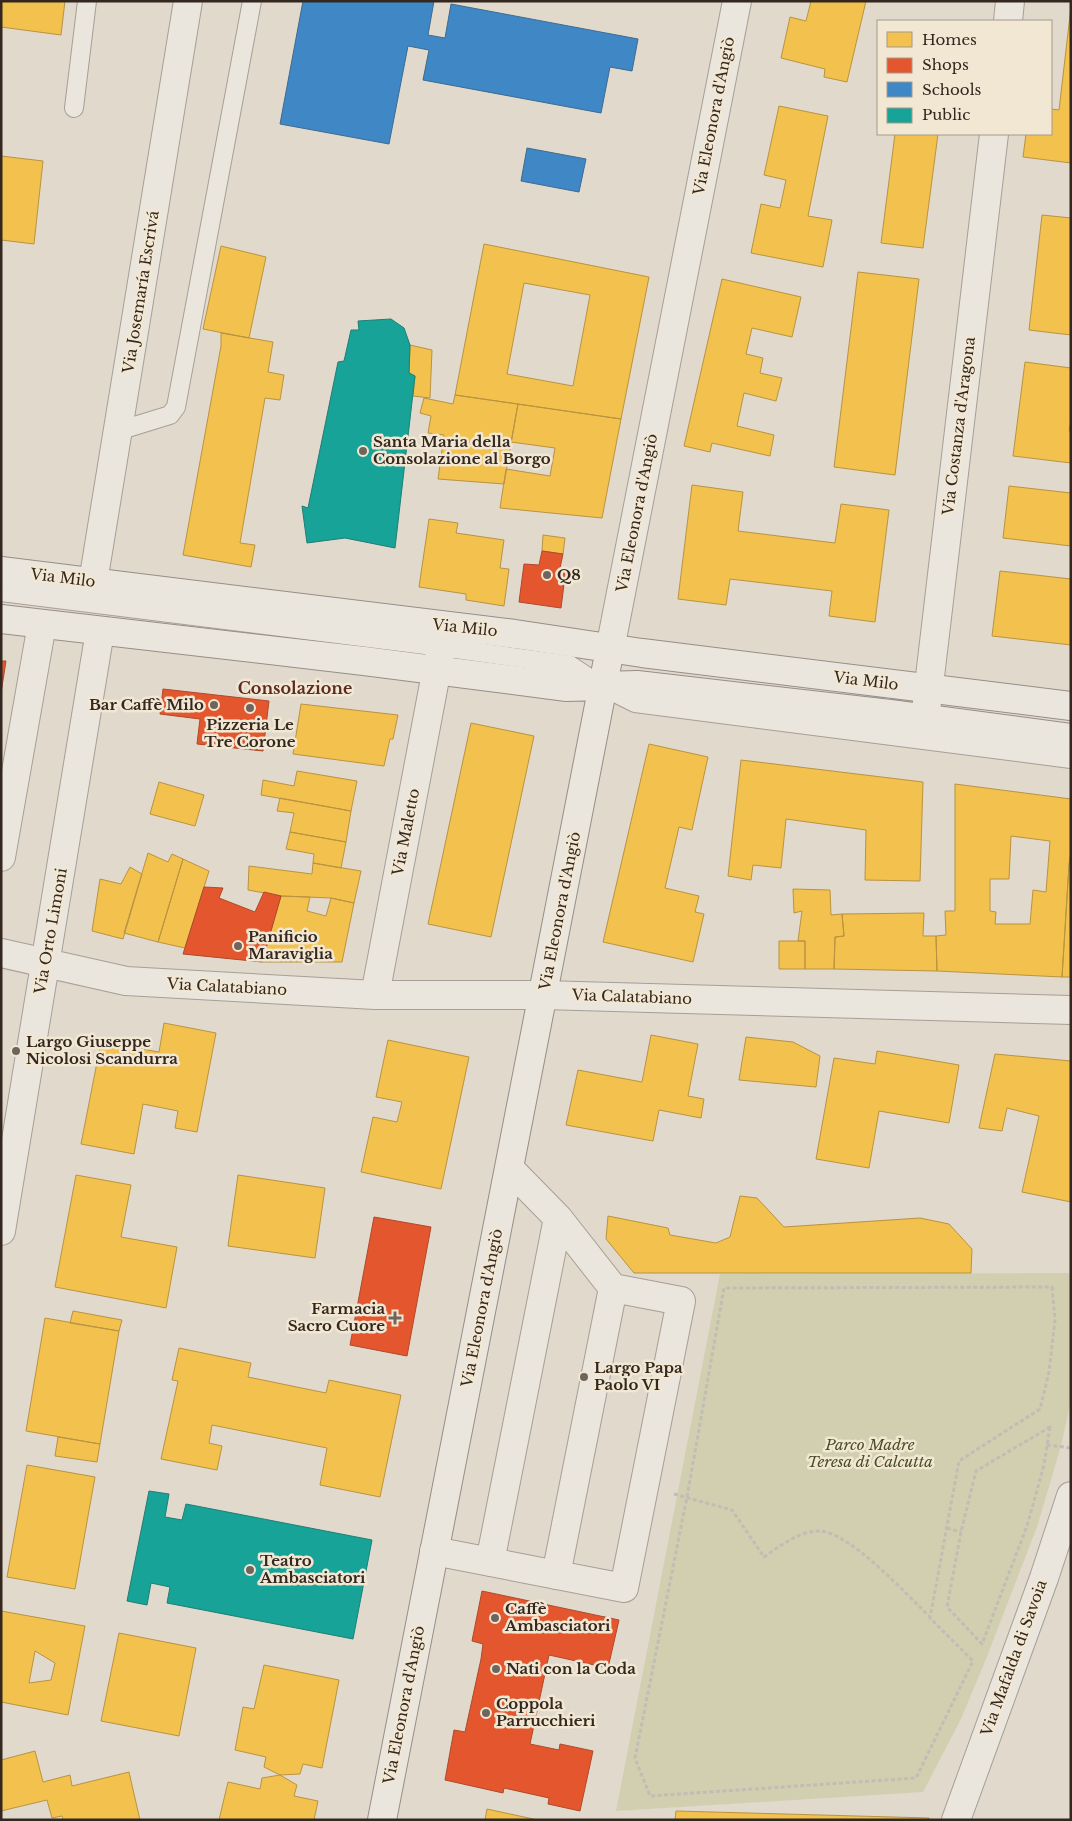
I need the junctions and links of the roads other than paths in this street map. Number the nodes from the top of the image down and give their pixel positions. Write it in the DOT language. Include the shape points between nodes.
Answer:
graph roads {
  1 [pos="87,1"];
  2 [pos="188,1"];
  3 [pos="252,1"];
  4 [pos="737,1"];
  5 [pos="1010,1"];
  6 [pos="1008,20"];
  7 [pos="74,108"];
  8 [pos="994,135"];
  9 [pos="118,431"];
  10 [pos="1,571"];
  11 [pos="93,582"];
  12 [pos="1,592"];
  13 [pos="1,619"];
  14 [pos="42,624"];
  15 [pos="100,631"];
  16 [pos="441,648"];
  17 [pos="610,649"];
  18 [pos="603,686"];
  19 [pos="928,688"];
  20 [pos="1071,706"];
  21 [pos="925,719"];
  22 [pos="1071,738"];
  23 [pos="1071,759"];
  24 [pos="1,857"];
  25 [pos="1,954"];
  26 [pos="45,963"];
  27 [pos="375,995"];
  28 [pos="543,995"];
  29 [pos="1071,1010"];
  30 [pos="9,1138"];
  31 [pos="510,1168"];
  32 [pos="558,1218"];
  33 [pos="1,1231"];
  34 [pos="612,1288"];
  35 [pos="1071,1496"];
  36 [pos="434,1550"];
  37 [pos="490,1562"];
  38 [pos="556,1575"];
  39 [pos="382,1820"];
  40 [pos="956,1820"];
  1 -- 7 [label="lane"];
  2 -- 9 [label="street, Via Josemaría Escrivá"];
  3 -- 9 [label="lane" via="176,407 170,415"];
  4 -- 17 [label="street, Via Eleonora d'Angiò"];
  5 -- 6 [label="street"];
  8 -- 19 [label="street, Via Costanza d'Aragona"];
  9 -- 11 [label="street, Via Josemaría Escrivá"];
  10 -- 11 [label="street, Via Milo"];
  11 -- 16 [label="street, Via Milo"];
  12 -- 16 [label="lane"];
  13 -- 14 [label="street, Via Milo"];
  14 -- 15 [label="street, Via Milo"];
  14 -- 24 [label="street"];
  15 -- 16 [label="street, Via Milo"];
  15 -- 26 [label="street, Via Orto Limoni"];
  16 -- 17 [label="street, Via Milo" via="514,634"];
  16 -- 18 [label="street, Via Milo" via="567,687"];
  16 -- 27 [label="street, Via Maletto"];
  17 -- 18 [label="street, Via Eleonora d'Angiò"];
  17 -- 19 [label="street, Via Milo"];
  18 -- 21 [label="street, Via Milo" via="637,685"];
  18 -- 23 [label="lane" via="635,703"];
  18 -- 28 [label="street, Via Eleonora d'Angiò"];
  19 -- 20 [label="street, Via Milo"];
  19 -- 21 [label="street, Via Costanza d'Aragona"];
  21 -- 22 [label="street, Via Milo"];
  25 -- 26 [label="street, Via Calatabiano"];
  26 -- 27 [label="street, Via Calatabiano" via="126,982"];
  26 -- 30 [label="street, Via Orto Limoni"];
  27 -- 28 [label="street, Via Calatabiano"];
  28 -- 29 [label="street, Via Calatabiano"];
  28 -- 31 [label="street, Via Eleonora d'Angiò"];
  30 -- 33 [label="street, Via Orto Limoni"];
  31 -- 32 [label="street"];
  31 -- 36 [label="street, Via Eleonora d'Angiò"];
  32 -- 34 [label="street"];
  32 -- 37 [label="street"];
  34 -- 38 [label="street"];
  34 -- 38 [label="street" via="681,1301 666,1378 624,1588"];
  35 -- 40 [label="street, Via Mafalda di Savoia"];
  36 -- 37 [label="street"];
  36 -- 39 [label="street, Via Eleonora d'Angiò"];
  37 -- 38 [label="street"];
}
